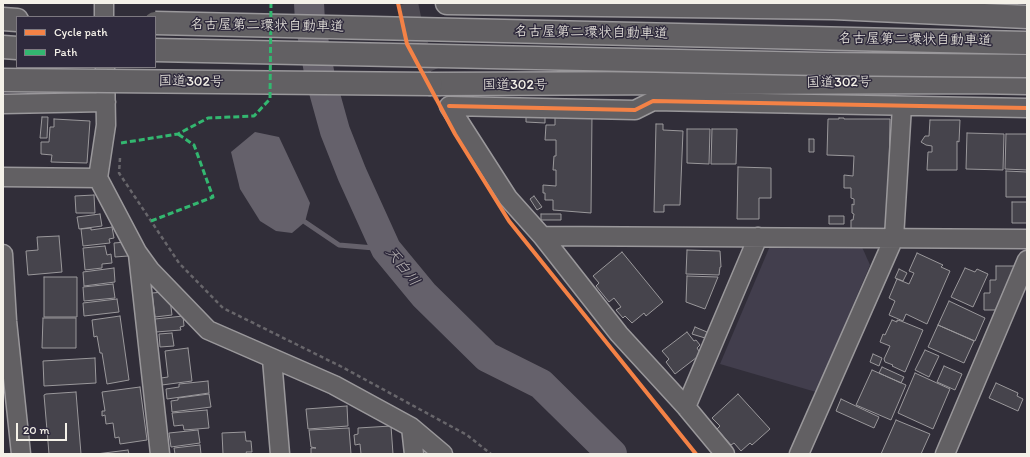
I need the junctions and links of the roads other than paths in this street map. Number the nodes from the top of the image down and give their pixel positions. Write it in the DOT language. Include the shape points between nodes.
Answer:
graph roads {
  1 [pos="104,3"];
  2 [pos="447,3"];
  3 [pos="104,16"];
  4 [pos="1027,16"];
  5 [pos="3,19"];
  6 [pos="16,20"];
  7 [pos="156,23"];
  8 [pos="1027,43"];
  9 [pos="3,47"];
  10 [pos="16,48"];
  11 [pos="156,50"];
  12 [pos="1027,66"];
  13 [pos="105,68"];
  14 [pos="3,80"];
  15 [pos="1027,83"];
  16 [pos="106,102"];
  17 [pos="3,104"];
  18 [pos="902,106"];
  19 [pos="1027,108"];
  20 [pos="3,178"];
  21 [pos="98,178"];
  22 [pos="542,236"];
  23 [pos="758,237"];
  24 [pos="894,238"];
  25 [pos="1027,240"];
  26 [pos="137,252"];
  27 [pos="3,254"];
  28 [pos="1027,260"];
  29 [pos="5,321"];
  30 [pos="272,358"];
  31 [pos="686,407"];
  32 [pos="411,427"];
  33 [pos="21,454"];
  34 [pos="160,454"];
  35 [pos="280,454"];
  36 [pos="414,454"];
  37 [pos="443,454"];
  38 [pos="725,454"];
  39 [pos="799,454"];
  40 [pos="945,454"];
  1 -- 3 [label="street"];
  2 -- 4 [label="highway" via="834,8"];
  5 -- 6 [label="highway"];
  7 -- 8 [label="highway, 名古屋第二環状自動車道, bridge"];
  9 -- 10 [label="highway"];
  11 -- 12 [label="highway, 名古屋第二環状自動車道, bridge"];
  13 -- 16 [label="street"];
  14 -- 15 [label="highway, 国道302号, bridge" via="431,84"];
  16 -- 17 [label="street"];
  16 -- 21 [label="street" via="106,125"];
  18 -- 19 [label="street"];
  18 -- 22 [label="street" via="653,101 635,110 449,106 508,198"];
  18 -- 24 [label="street"];
  20 -- 21 [label="street"];
  21 -- 26 [label="street"];
  22 -- 23 [label="street"];
  22 -- 31 [label="street" via="619,334"];
  23 -- 24 [label="street"];
  23 -- 31 [label="street"];
  24 -- 25 [label="street"];
  24 -- 39 [label="street"];
  26 -- 30 [label="street" via="150,270 208,330"];
  26 -- 34 [label="street"];
  27 -- 29 [label="street"];
  28 -- 40 [label="street"];
  29 -- 33 [label="street"];
  30 -- 32 [label="street" via="334,385"];
  30 -- 35 [label="street"];
  31 -- 38 [label="street"];
  32 -- 36 [label="street"];
  32 -- 37 [label="street"];
}
